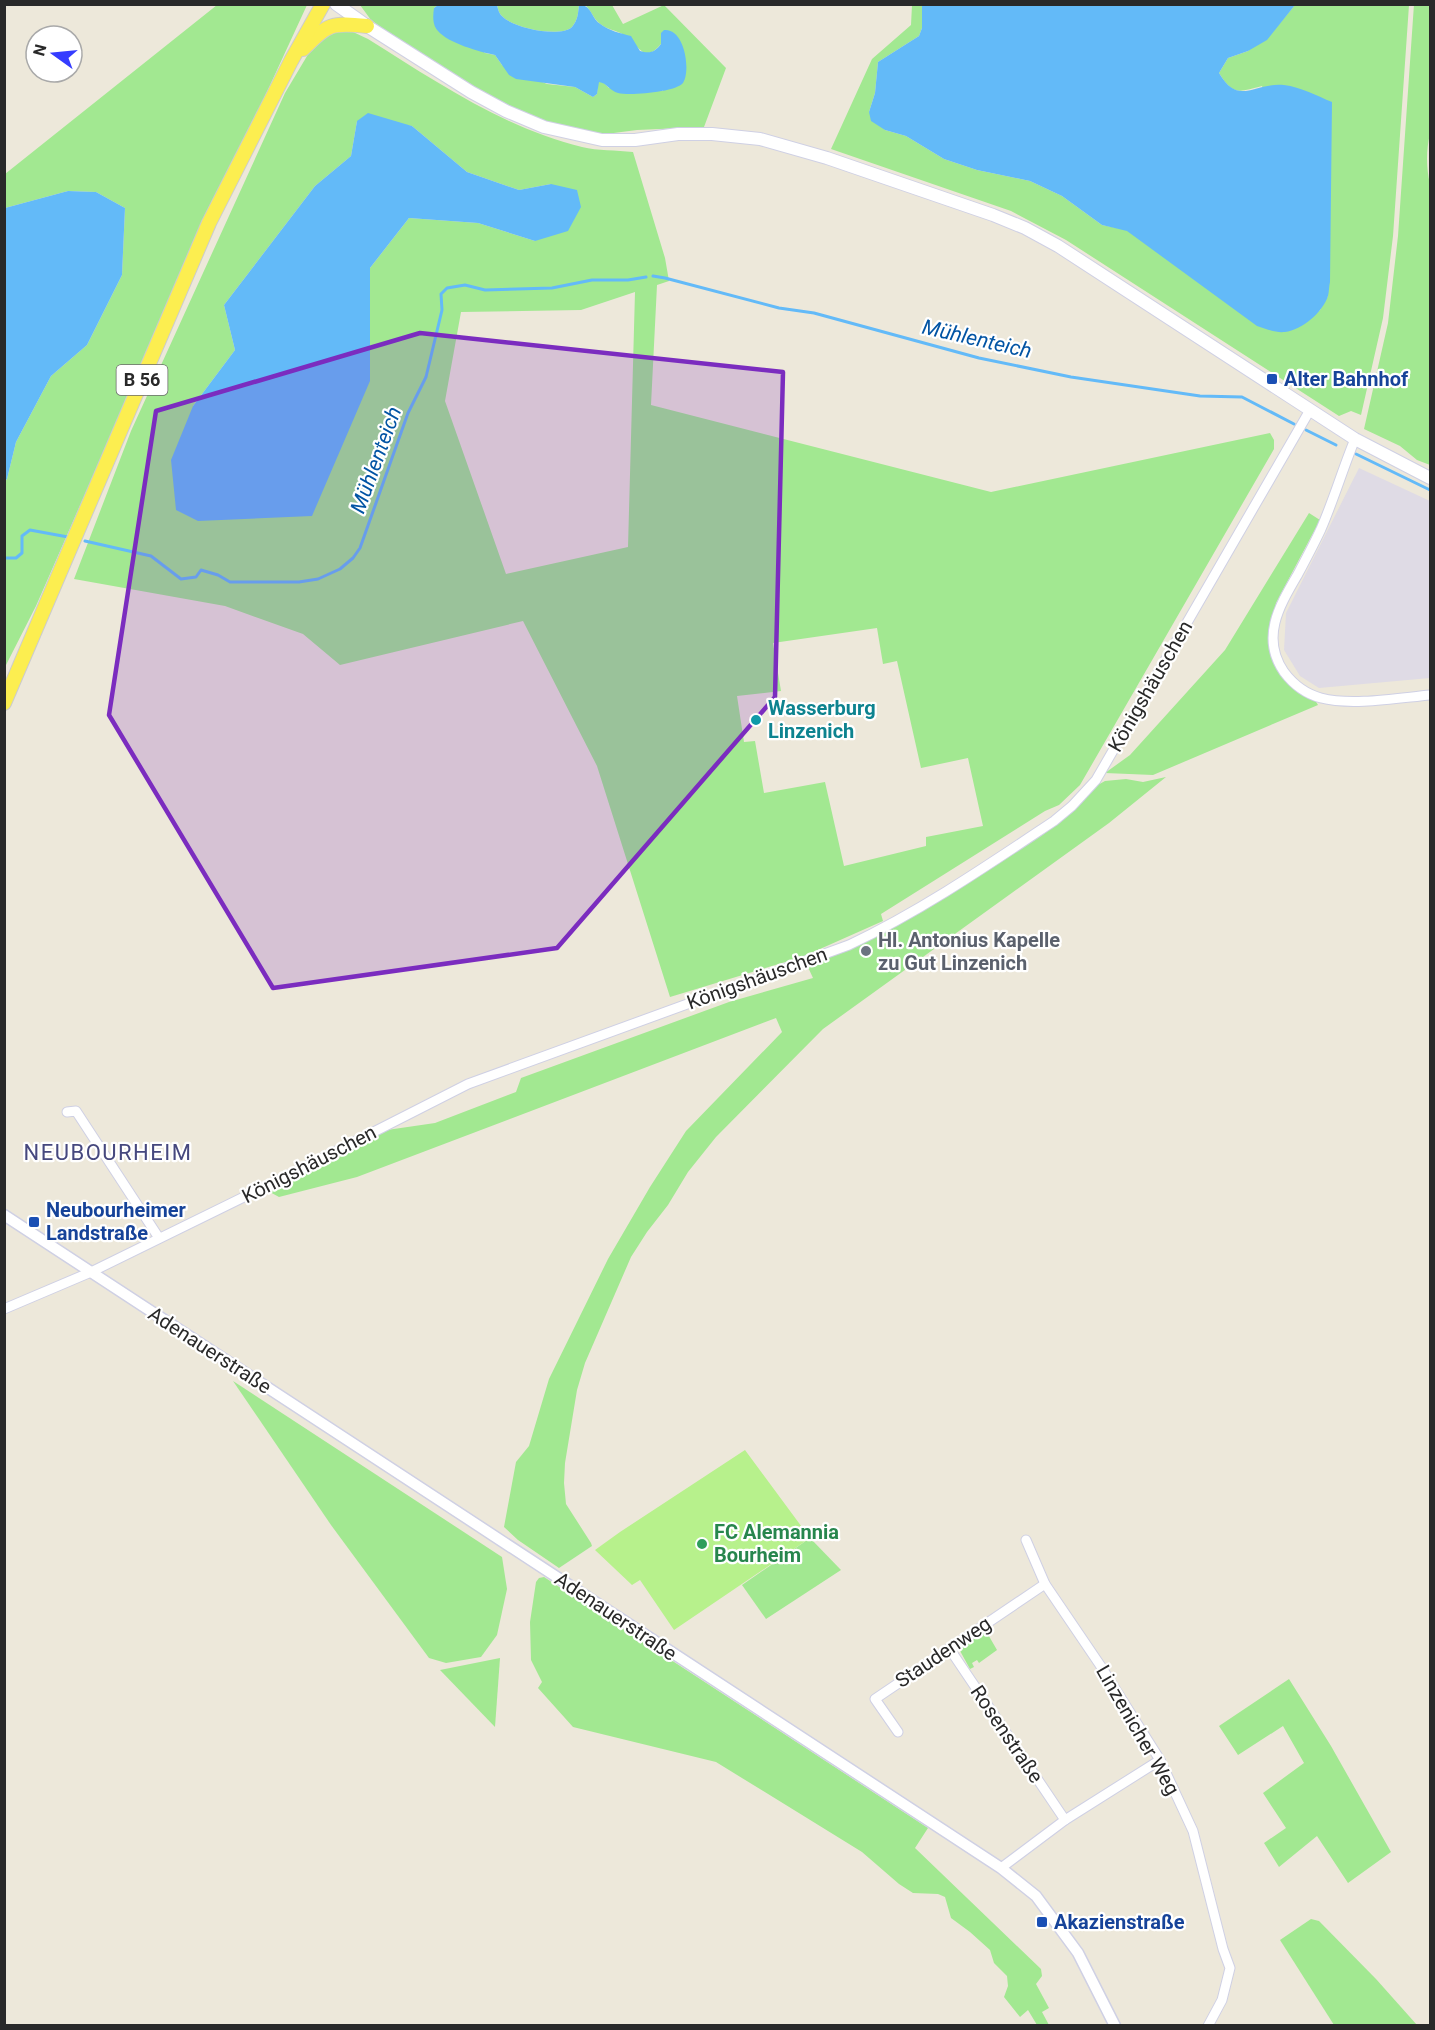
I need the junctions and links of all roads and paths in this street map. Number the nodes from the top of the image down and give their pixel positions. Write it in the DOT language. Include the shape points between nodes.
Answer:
graph roads {
  1 [pos="323,4"];
  2 [pos="336,4"];
  3 [pos="367,26"];
  4 [pos="291,61"];
  5 [pos="1310,410"];
  6 [pos="1355,439"];
  7 [pos="1431,478"];
  8 [pos="1431,695"];
  9 [pos="4,703"];
  10 [pos="67,1112"];
  11 [pos="4,1215"];
  12 [pos="159,1238"];
  13 [pos="91,1272"];
  14 [pos="4,1309"];
  15 [pos="1026,1540"];
  16 [pos="1045,1584"];
  17 [pos="949,1648"];
  18 [pos="898,1732"];
  19 [pos="1160,1760"];
  20 [pos="1065,1820"];
  21 [pos="1001,1868"];
  22 [pos="1116,2025"];
  23 [pos="1209,2025"];
  1 -- 4 [label="main road, B 56"];
  2 -- 3 [label="main road"];
  3 -- 4 [label="main road" via="343,24 322,30"];
  3 -- 5 [label="main road" via="471,92 544,127 602,140 678,134 760,139 1015,224 1058,246"];
  4 -- 9 [label="main road, B 56" via="209,223"];
  5 -- 6 [label="main road"];
  5 -- 12 [label="street, Königshäuschen" via="1096,780 1054,821 932,900 857,941 468,1084"];
  6 -- 7 [label="main road"];
  6 -- 8 [label="street" via="1325,519 1278,610 1273,630 1275,654 1292,682 1310,694 1328,699"];
  10 -- 12 [label="street" via="76,1111"];
  11 -- 13 [label="street, Adenauerstraße"];
  12 -- 13 [label="street, Königshäuschen"];
  13 -- 14 [label="street, Königshäuschen"];
  13 -- 21 [label="street, Adenauerstraße"];
  15 -- 16 [label="street, Linzenicher Weg"];
  16 -- 17 [label="street, Staudenweg"];
  16 -- 19 [label="street, Linzenicher Weg"];
  17 -- 18 [label="street, Staudenweg" via="875,1699"];
  17 -- 20 [label="street, Rosenstraße"];
  19 -- 20 [label="street"];
  19 -- 23 [label="street, Linzenicher Weg" via="1193,1831 1230,1968 1222,2000"];
  20 -- 21 [label="street"];
  21 -- 22 [label="street, Adenauerstraße" via="1036,1896 1071,1943"];
}
